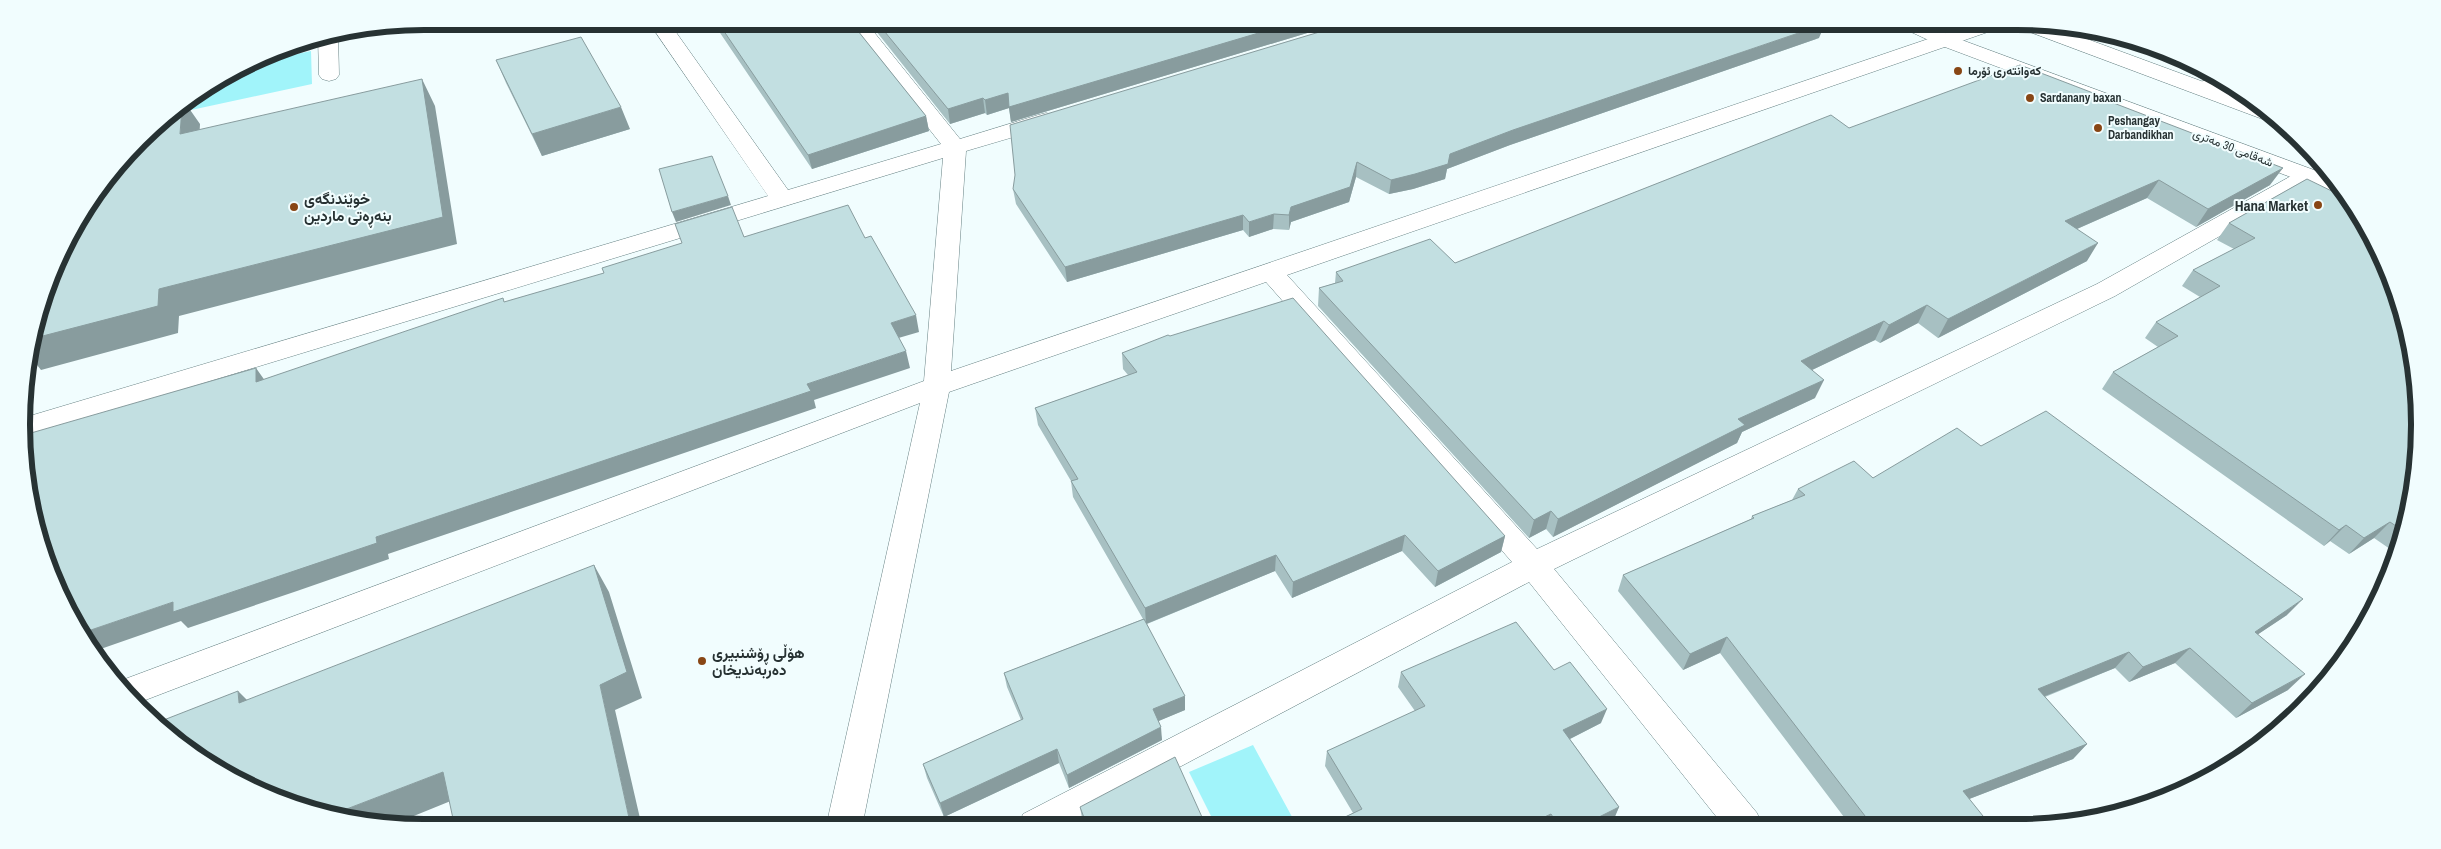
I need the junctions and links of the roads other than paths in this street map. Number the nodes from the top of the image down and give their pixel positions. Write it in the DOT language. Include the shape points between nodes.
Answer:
graph roads {
  1 [pos="664,30"];
  2 [pos="861,30"];
  3 [pos="1922,30"];
  4 [pos="1974,30"];
  5 [pos="2046,31"];
  6 [pos="1944,40"];
  7 [pos="328,42"];
  8 [pos="329,75"];
  9 [pos="2215,83"];
  10 [pos="2201,89"];
  11 [pos="2250,107"];
  12 [pos="1070,113"];
  13 [pos="955,147"];
  14 [pos="2308,176"];
  15 [pos="2329,183"];
  16 [pos="782,199"];
  17 [pos="1271,272"];
  18 [pos="937,386"];
  19 [pos="30,426"];
  20 [pos="1533,565"];
  21 [pos="133,690"];
  22 [pos="846,819"];
  23 [pos="1048,819"];
  24 [pos="1740,819"];
  1 -- 16 [label="street"];
  2 -- 13 [label="street"];
  3 -- 6 [label="street, شەقامی 30 مەتری"];
  4 -- 6 [label="street"];
  5 -- 10 [label="street"];
  6 -- 14 [label="street, شەقامی 30 مەتری"];
  6 -- 17 [label="street"];
  7 -- 8 [label="street"];
  9 -- 10 [label="street"];
  10 -- 11 [label="street"];
  12 -- 13 [label="street"];
  13 -- 16 [label="street"];
  13 -- 18 [label="street"];
  14 -- 15 [label="street, شەقامی 30 مەتری"];
  14 -- 20 [label="street" via="2106,290"];
  16 -- 19 [label="street"];
  17 -- 18 [label="street"];
  17 -- 20 [label="street"];
  18 -- 21 [label="street"];
  18 -- 22 [label="street"];
  20 -- 23 [label="street"];
  20 -- 24 [label="street"];
}
